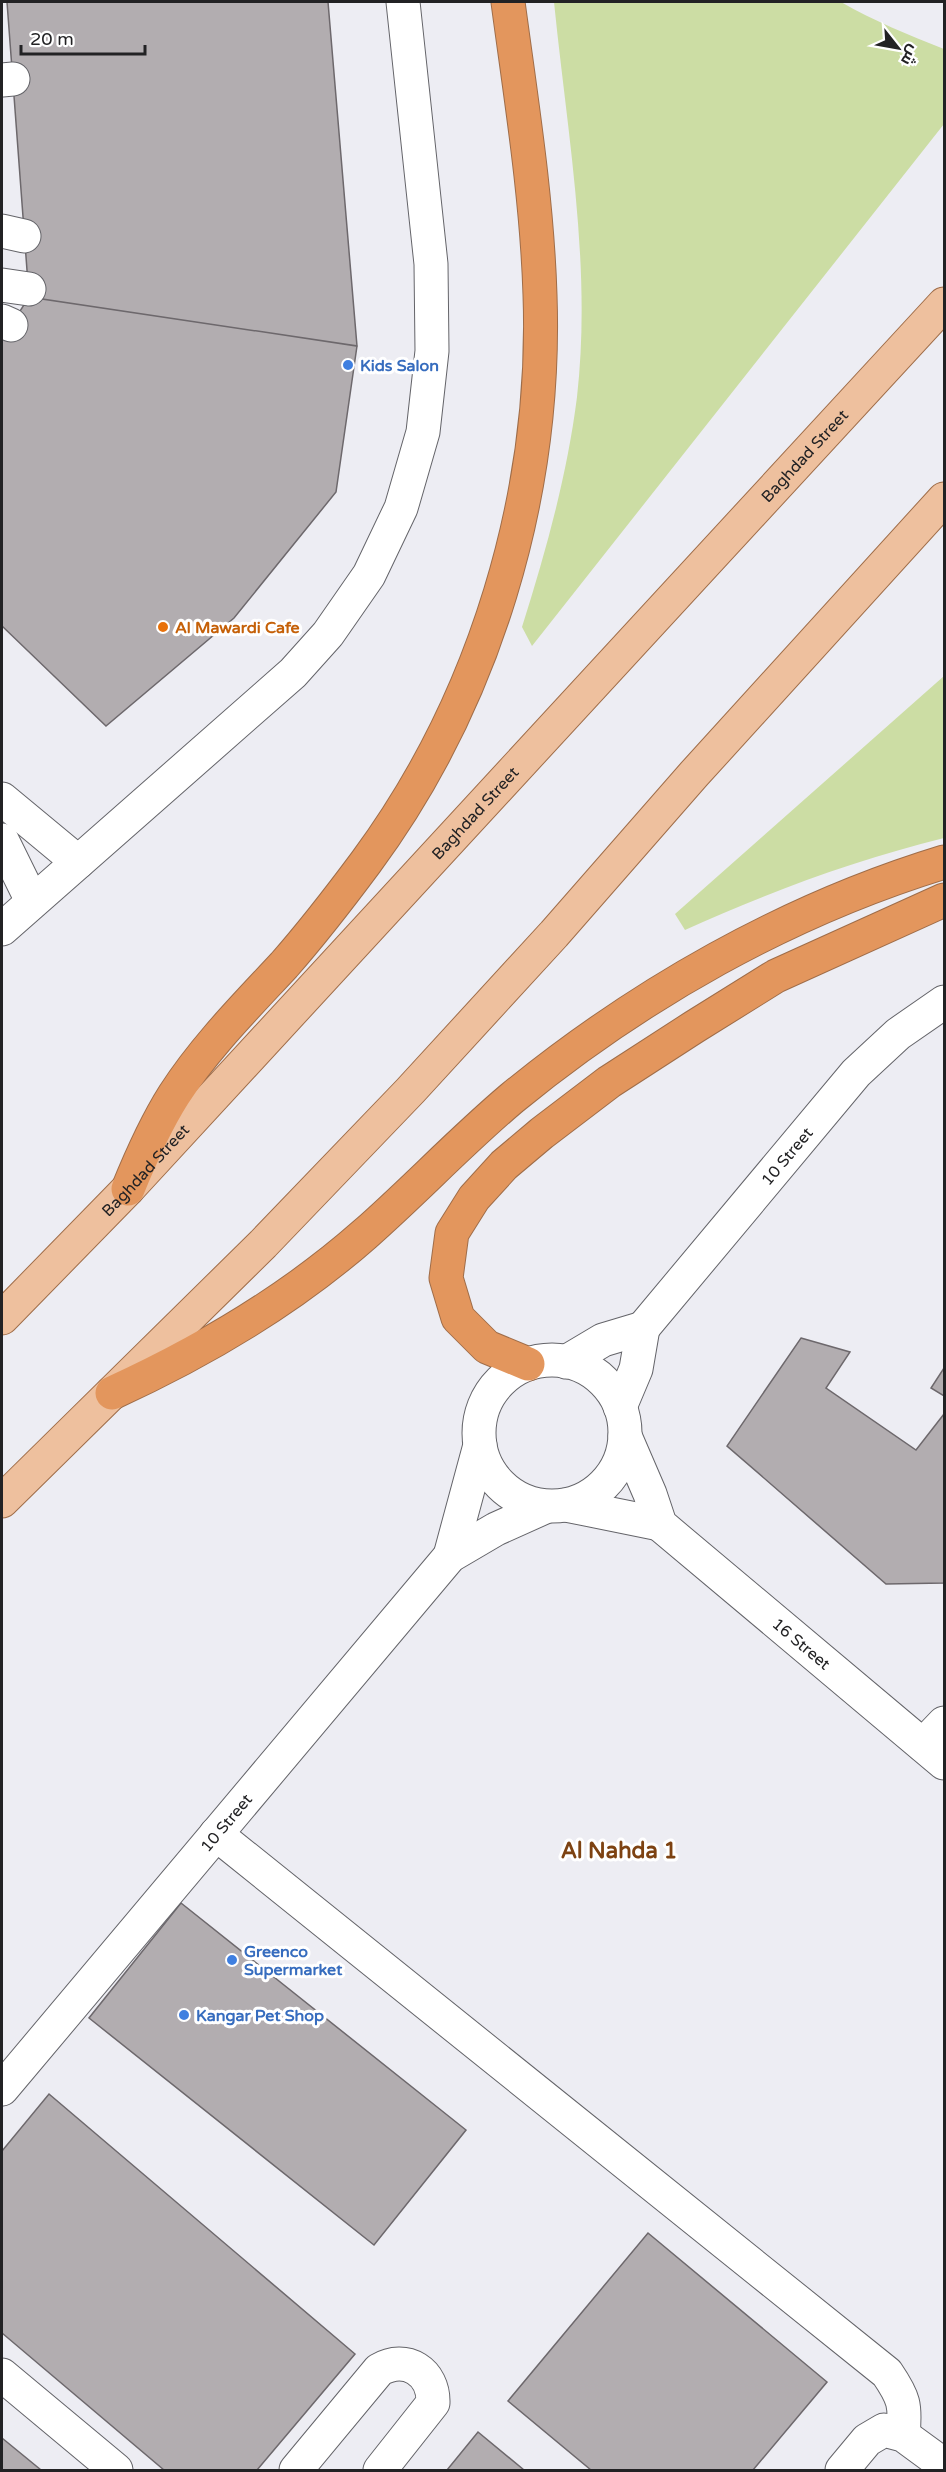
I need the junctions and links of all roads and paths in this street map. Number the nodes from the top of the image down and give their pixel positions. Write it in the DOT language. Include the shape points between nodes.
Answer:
graph roads {
  1 [pos="403,2"];
  2 [pos="508,2"];
  3 [pos="945,304"];
  4 [pos="945,499"];
  5 [pos="2,799"];
  6 [pos="2,840"];
  7 [pos="78,862"];
  8 [pos="945,862"];
  9 [pos="945,900"];
  10 [pos="32,901"];
  11 [pos="2,929"];
  12 [pos="945,1002"];
  13 [pos="128,1189"];
  14 [pos="2,1318"];
  15 [pos="643,1328"];
  16 [pos="566,1362"];
  17 [pos="528,1365"];
  18 [pos="112,1393"];
  19 [pos="622,1422"];
  20 [pos="480,1445"];
  21 [pos="2,1501"];
  22 [pos="556,1506"];
  23 [pos="660,1524"];
  24 [pos="450,1557"];
  25 [pos="937,1743"];
  26 [pos="216,1834"];
  27 [pos="2,2089"];
  28 [pos="2,2375"];
  29 [pos="903,2435"];
  30 [pos="945,2465"];
  31 [pos="116,2470"];
  32 [pos="296,2470"];
  33 [pos="380,2470"];
  34 [pos="842,2470"];
  1 -- 7 [label="street" via="431,264 432,351 423,432 401,508 369,575 328,634 293,673"];
  2 -- 13 [label="highway" via="534,201 540,297 538,384 529,471 511,557 484,643 450,724 376,849 333,908 210,1046 173,1096 147,1142"];
  3 -- 13 [label="main road, Baghdad Street"];
  4 -- 18 [label="main road" via="410,1091"];
  5 -- 7 [label="street"];
  6 -- 10 [label="street"];
  7 -- 10 [label="street"];
  8 -- 18 [label="highway" via="840,900 766,933 633,1009 511,1100 366,1234 319,1272 219,1339"];
  9 -- 17 [label="highway" via="776,976 694,1027 609,1082 542,1133 474,1197 452,1233 446,1278 458,1318 487,1347"];
  10 -- 11 [label="street"];
  12 -- 15 [label="street, 10 Street" via="898,1034 856,1073"];
  13 -- 14 [label="main road, Baghdad Street"];
  15 -- 16 [label="street" via="603,1340"];
  15 -- 19 [label="street"];
  16 -- 17 [label="street" via="547,1360"];
  16 -- 19 [label="street" via="600,1377 612,1391"];
  17 -- 20 [label="street" via="510,1373 484,1405"];
  18 -- 21 [label="main road"];
  19 -- 22 [label="street" via="622,1452 607,1481 596,1492"];
  19 -- 23 [label="street"];
  20 -- 22 [label="street" via="495,1480 509,1493 526,1502"];
  20 -- 24 [label="street"];
  22 -- 23 [label="street"];
  22 -- 24 [label="street" via="496,1529"];
  23 -- 25 [label="street, 16 Street"];
  24 -- 26 [label="street, 10 Street"];
  26 -- 27 [label="street, 10 Street"];
  26 -- 29 [label="street" via="887,2373 905,2408"];
  28 -- 31 [label="street"];
  29 -- 30 [label="street"];
  29 -- 34 [label="street" via="884,2430 876,2433"];
  32 -- 33 [label="street" via="379,2370 398,2363 412,2365 425,2374 433,2388 433,2403"];
}
